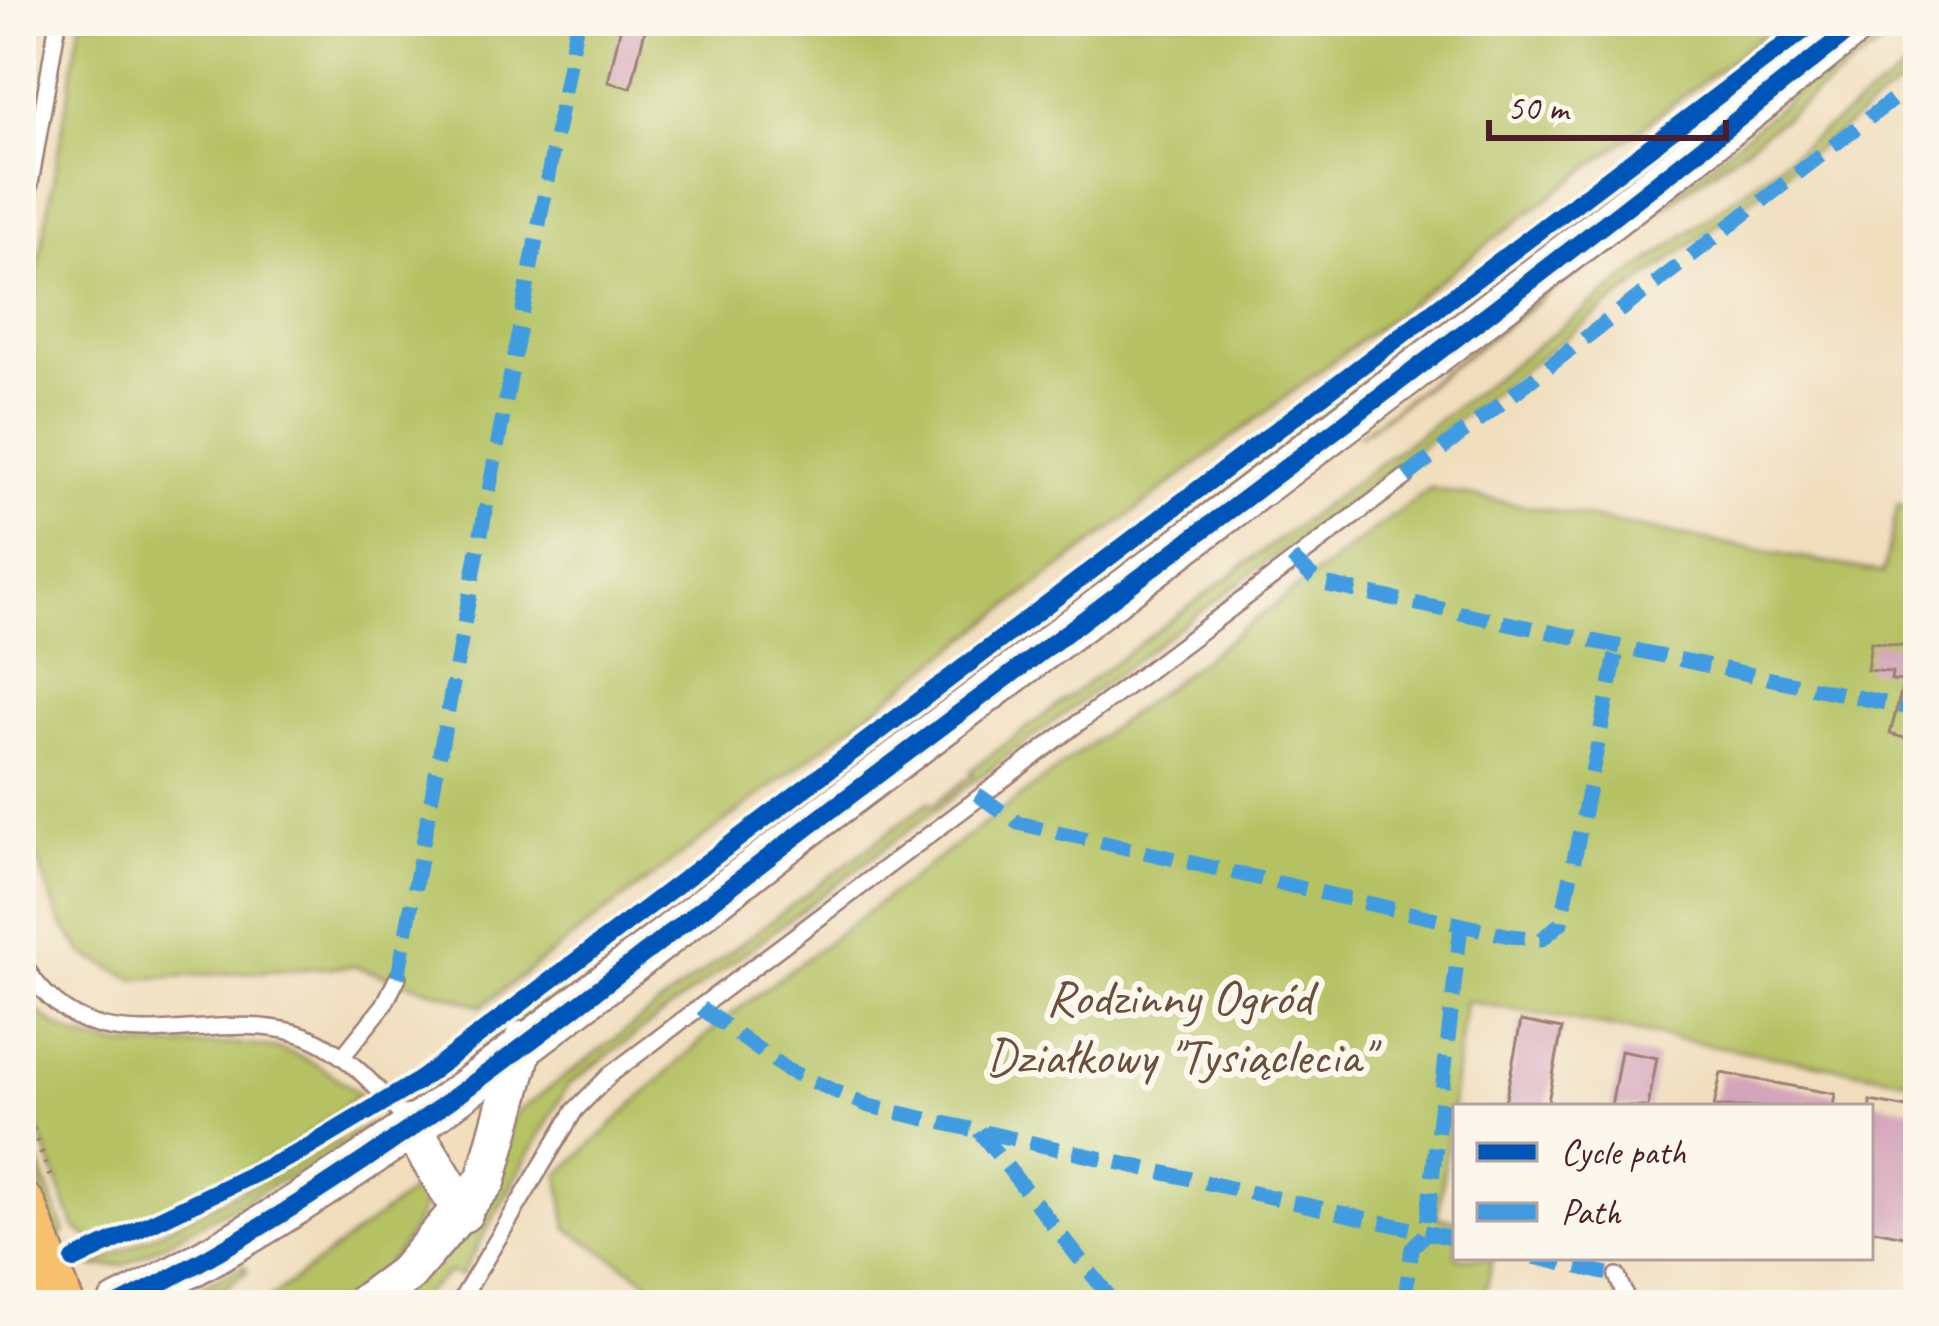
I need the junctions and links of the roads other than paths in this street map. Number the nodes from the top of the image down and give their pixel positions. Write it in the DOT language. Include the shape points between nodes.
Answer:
graph roads {
  1 [pos="58,21"];
  2 [pos="1861,21"];
  3 [pos="21,236"];
  4 [pos="1406,477"];
  5 [pos="21,960"];
  6 [pos="398,977"];
  7 [pos="524,1041"];
  8 [pos="342,1057"];
  9 [pos="410,1125"];
  10 [pos="21,1208"];
  11 [pos="463,1212"];
  12 [pos="1617,1276"];
  13 [pos="58,1305"];
  14 [pos="118,1305"];
  15 [pos="364,1305"];
  16 [pos="458,1305"];
  17 [pos="1629,1305"];
  1 -- 3 [label="lane"];
  2 -- 7 [label="street" via="1633,206"];
  4 -- 16 [label="lane" via="611,1074 575,1110"];
  5 -- 8 [label="lane" via="59,1006 87,1022 159,1034 260,1027 297,1034"];
  6 -- 8 [label="lane"];
  7 -- 9 [label="street"];
  7 -- 11 [label="street" via="486,1180"];
  8 -- 9 [label="lane"];
  9 -- 11 [label="street"];
  9 -- 14 [label="street" via="230,1248"];
  10 -- 13 [label="highway"];
  11 -- 15 [label="street" via="407,1273"];
  12 -- 17 [label="lane"];
}
